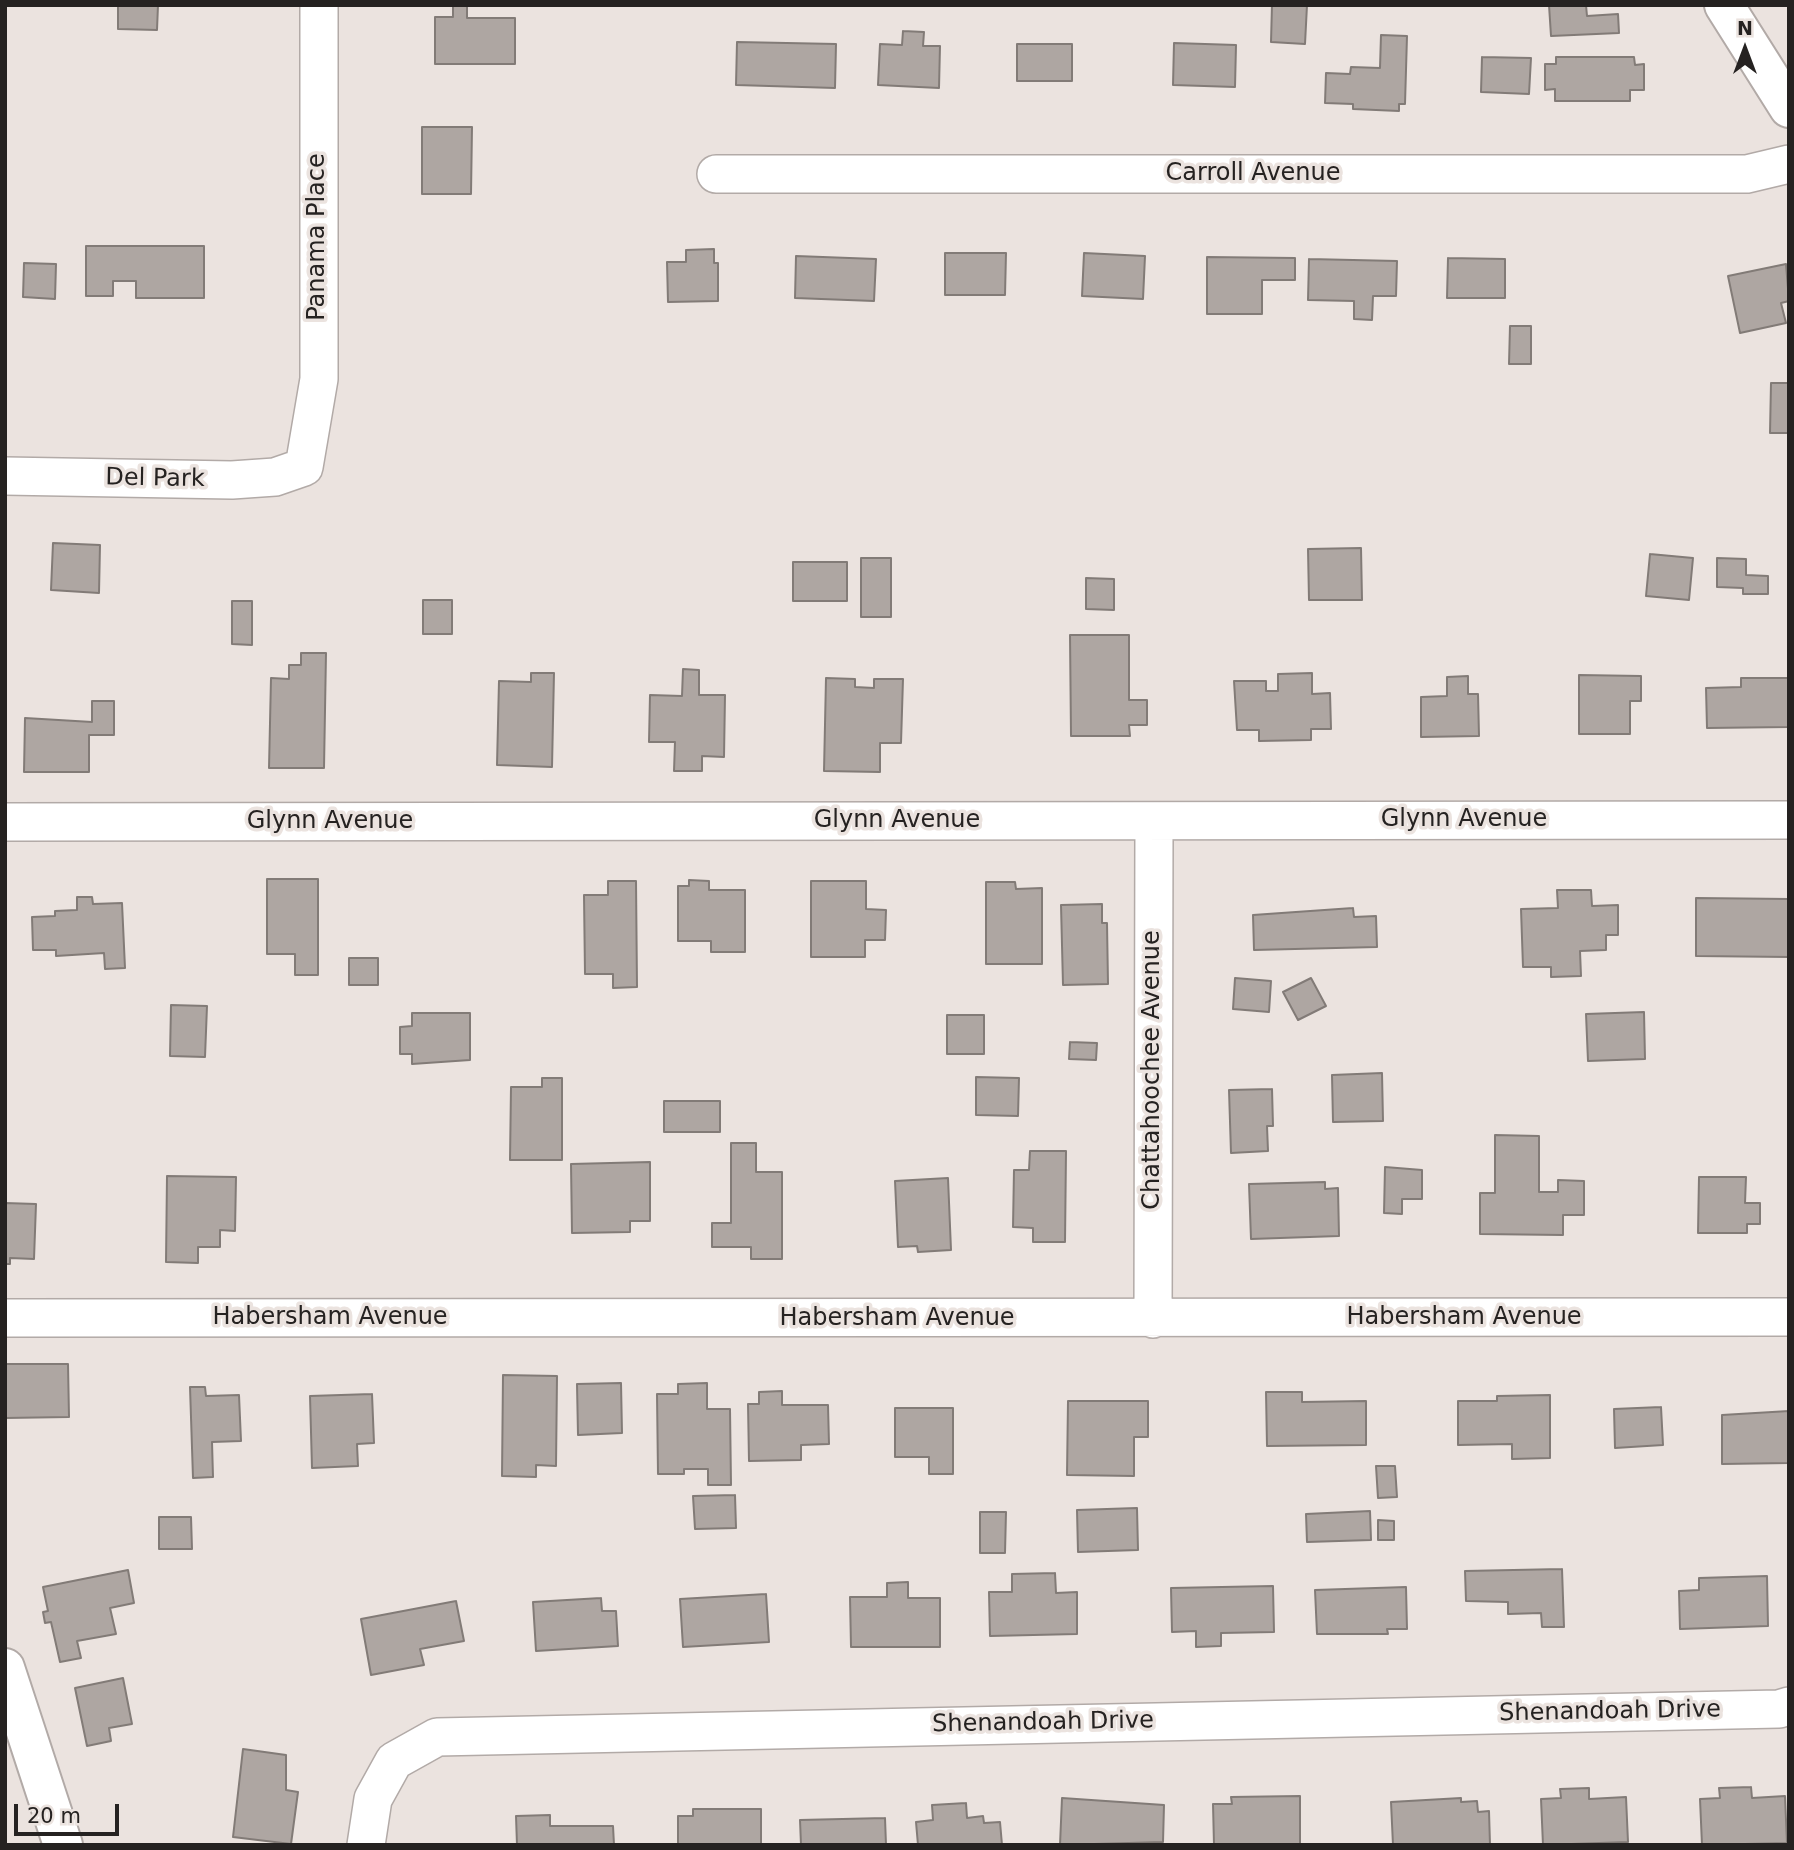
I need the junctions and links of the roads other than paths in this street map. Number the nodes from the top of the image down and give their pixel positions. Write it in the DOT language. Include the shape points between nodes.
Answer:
graph roads {
  1 [pos="319,5"];
  2 [pos="1724,5"];
  3 [pos="1789,108"];
  4 [pos="1789,164"];
  5 [pos="716,174"];
  6 [pos="304,467"];
  7 [pos="5,476"];
  8 [pos="1789,820"];
  9 [pos="1154,821"];
  10 [pos="5,822"];
  11 [pos="1789,1317"];
  12 [pos="5,1318"];
  13 [pos="1153,1320"];
  14 [pos="5,1668"];
  15 [pos="1789,1706"];
  16 [pos="63,1845"];
  17 [pos="366,1845"];
  1 -- 6 [label="street, Panama Place" via="319,379"];
  2 -- 3 [label="street"];
  4 -- 5 [label="street, Carroll Avenue" via="1746,174"];
  6 -- 7 [label="street, Del Park" via="275,477 232,480"];
  8 -- 9 [label="street, Glynn Avenue"];
  9 -- 10 [label="street, Glynn Avenue"];
  9 -- 13 [label="street, Chattahoochee Avenue"];
  11 -- 13 [label="street, Habersham Avenue"];
  12 -- 13 [label="street, Habersham Avenue"];
  14 -- 16 [label="street"];
  15 -- 17 [label="street, Shenandoah Drive" via="437,1737 394,1761 373,1799"];
}
